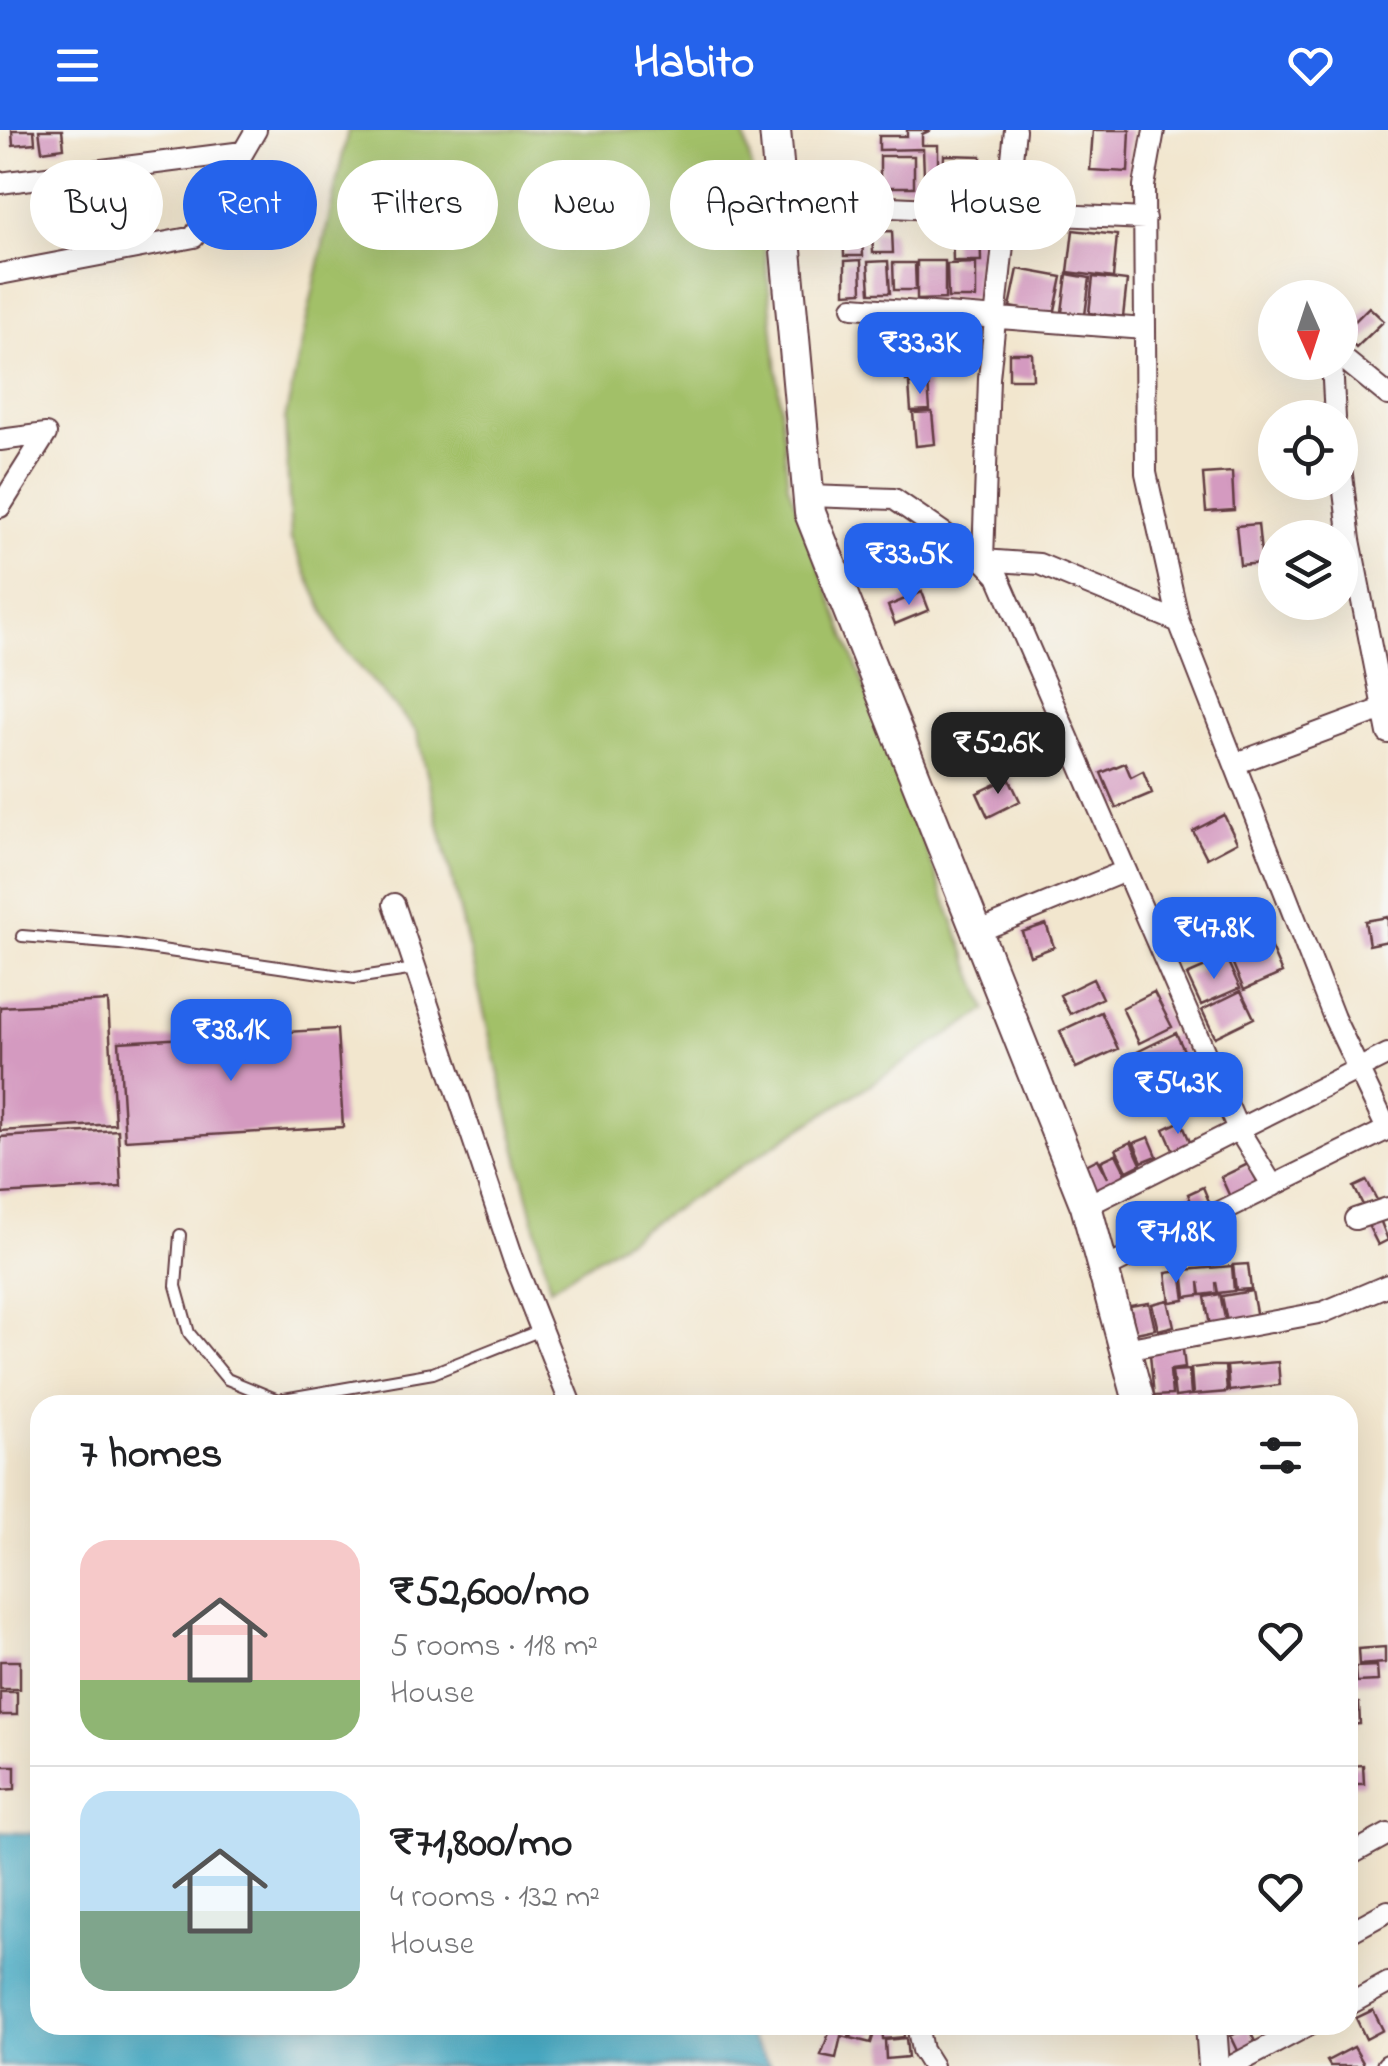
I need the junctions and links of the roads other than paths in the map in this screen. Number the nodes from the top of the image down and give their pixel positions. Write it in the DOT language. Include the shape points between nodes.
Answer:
graph roads {
  1 [pos="256,130"];
  2 [pos="775,130"];
  3 [pos="1014,130"];
  4 [pos="1154,130"];
  5 [pos="242,152"];
  6 [pos="779,160"];
  7 [pos="1011,160"];
  8 [pos="0,182"];
  9 [pos="1076,216"];
  10 [pos="1144,219"];
  11 [pos="788,250"];
  12 [pos="1002,250"];
  13 [pos="0,274"];
  14 [pos="853,306"];
  15 [pos="995,317"];
  16 [pos="1145,329"];
  17 [pos="1358,370"];
  18 [pos="1388,394"];
  19 [pos="0,440"];
  20 [pos="809,496"];
  21 [pos="1345,500"];
  22 [pos="0,506"];
  23 [pos="983,560"];
  24 [pos="1179,622"];
  25 [pos="1386,708"];
  26 [pos="1388,733"];
  27 [pos="1238,763"];
  28 [pos="1126,871"];
  29 [pos="394,904"];
  30 [pos="977,932"];
  31 [pos="22,936"];
  32 [pos="415,969"];
  33 [pos="1388,1054"];
  34 [pos="1357,1068"];
  35 [pos="1238,1128"];
  36 [pos="1388,1129"];
  37 [pos="1274,1186"];
  38 [pos="1086,1206"];
  39 [pos="1388,1208"];
  40 [pos="1354,1219"];
  41 [pos="180,1236"];
  42 [pos="1104,1269"];
  43 [pos="1388,1285"];
  44 [pos="541,1330"];
  45 [pos="1125,1350"];
  46 [pos="266,1395"];
  47 [pos="307,1395"];
  48 [pos="567,1395"];
  49 [pos="1137,1395"];
  50 [pos="1388,1834"];
  51 [pos="1358,1850"];
  52 [pos="1388,1911"];
  53 [pos="1358,1928"];
  54 [pos="1388,1983"];
  55 [pos="1358,2000"];
  56 [pos="919,2035"];
  57 [pos="1211,2035"];
  58 [pos="1291,2035"];
  59 [pos="932,2066"];
  60 [pos="1214,2066"];
  61 [pos="1232,2066"];
  1 -- 5 [label="street"];
  2 -- 6 [label="street"];
  3 -- 7 [label="street"];
  4 -- 10 [label="street"];
  5 -- 8 [label="street"];
  5 -- 13 [label="street" via="194,237"];
  9 -- 10 [label="street"];
  10 -- 16 [label="street"];
  11 -- 20 [label="street"];
  12 -- 15 [label="street"];
  14 -- 15 [label="street"];
  15 -- 16 [label="street"];
  15 -- 23 [label="street"];
  16 -- 24 [label="street" via="1146,473"];
  17 -- 18 [label="street"];
  19 -- 22 [label="street" via="46,434"];
  20 -- 23 [label="street" via="894,499"];
  20 -- 30 [label="street"];
  21 -- 25 [label="street"];
  23 -- 24 [label="street" via="1039,564"];
  23 -- 28 [label="street" via="998,576"];
  24 -- 27 [label="street"];
  25 -- 26 [label="street"];
  25 -- 27 [label="street"];
  27 -- 34 [label="street"];
  28 -- 30 [label="street"];
  28 -- 35 [label="street"];
  29 -- 32 [label="street"];
  30 -- 38 [label="street"];
  31 -- 32 [label="lane" via="355,978"];
  32 -- 44 [label="street"];
  33 -- 34 [label="street"];
  34 -- 35 [label="street"];
  34 -- 36 [label="street"];
  35 -- 37 [label="street"];
  35 -- 38 [label="street"];
  36 -- 37 [label="street"];
  37 -- 42 [label="street"];
  38 -- 42 [label="street"];
  39 -- 40 [label="street"];
  41 -- 46 [label="lane" via="176,1286 189,1333 226,1379"];
  42 -- 45 [label="street"];
  43 -- 45 [label="street" via="1324,1312"];
  44 -- 47 [label="lane" via="433,1373"];
  44 -- 48 [label="street"];
  45 -- 49 [label="street"];
  50 -- 51 [label="street"];
  52 -- 53 [label="street"];
  54 -- 55 [label="street"];
  56 -- 59 [label="street"];
  57 -- 60 [label="street"];
  58 -- 61 [label="street"];
}
